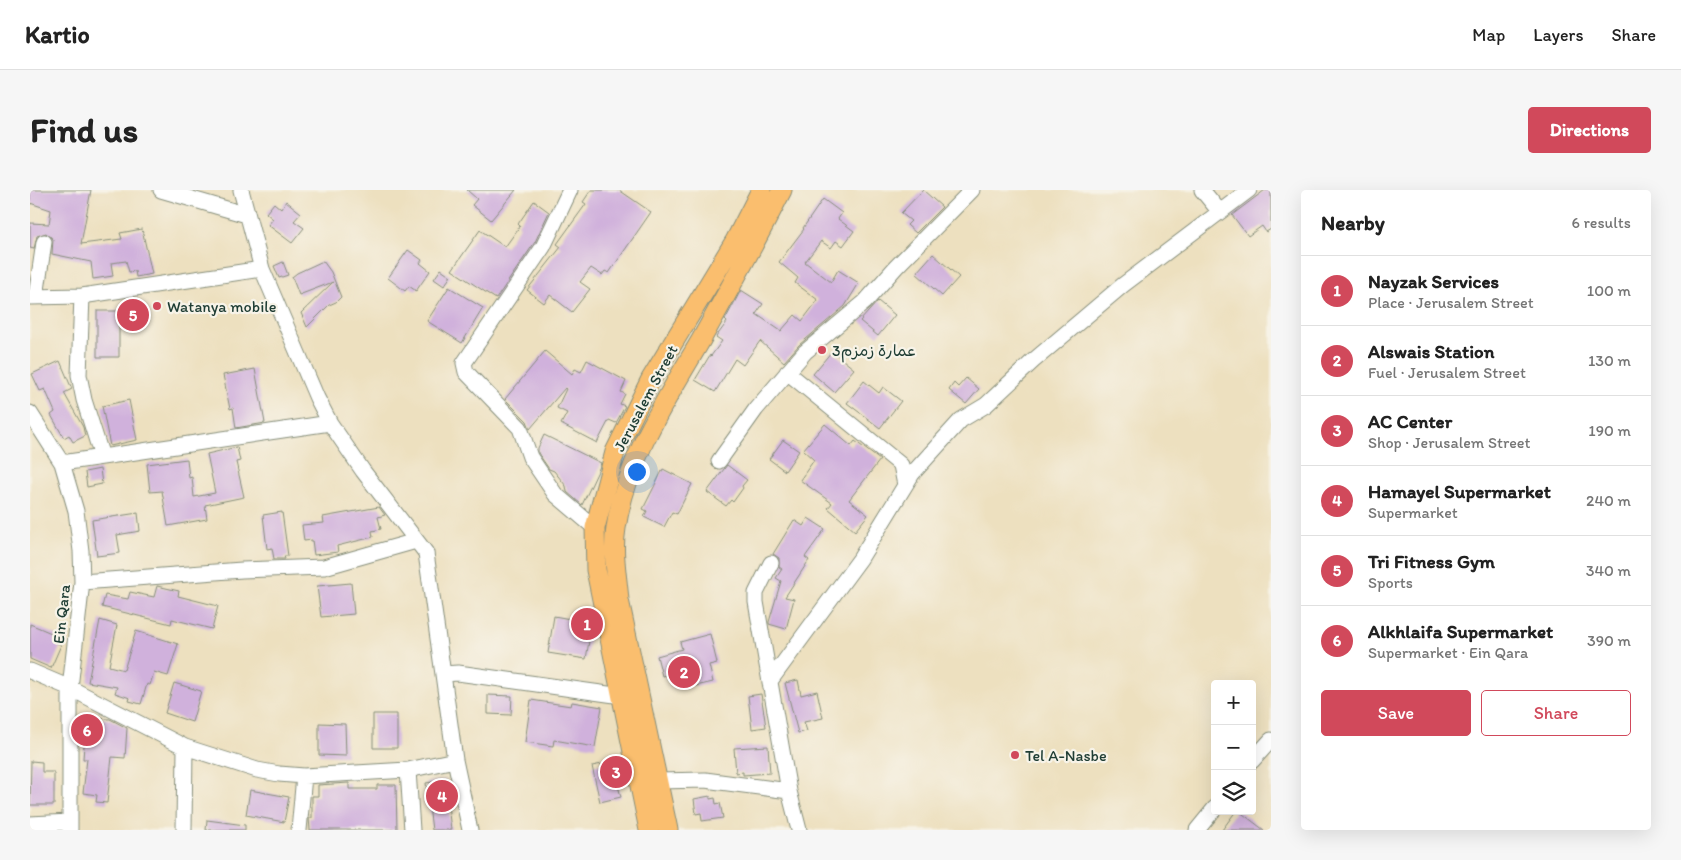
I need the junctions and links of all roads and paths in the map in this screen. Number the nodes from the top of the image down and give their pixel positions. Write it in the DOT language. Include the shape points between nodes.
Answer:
graph roads {
  1 [pos="161,190"];
  2 [pos="241,190"];
  3 [pos="570,190"];
  4 [pos="760,190"];
  5 [pos="782,190"];
  6 [pos="972,190"];
  7 [pos="1202,190"];
  8 [pos="1248,190"];
  9 [pos="1220,212"];
  10 [pos="247,215"];
  11 [pos="735,241"];
  12 [pos="44,242"];
  13 [pos="749,256"];
  14 [pos="262,269"];
  15 [pos="82,296"];
  16 [pos="33,297"];
  17 [pos="787,372"];
  18 [pos="30,413"];
  19 [pos="330,423"];
  20 [pos="102,457"];
  21 [pos="719,461"];
  22 [pos="62,463"];
  23 [pos="906,485"];
  24 [pos="595,528"];
  25 [pos="416,541"];
  26 [pos="771,563"];
  27 [pos="82,582"];
  28 [pos="30,671"];
  29 [pos="443,674"];
  30 [pos="770,681"];
  31 [pos="70,688"];
  32 [pos="622,696"];
  33 [pos="1271,740"];
  34 [pos="185,746"];
  35 [pos="1256,757"];
  36 [pos="455,760"];
  37 [pos="408,770"];
  38 [pos="304,776"];
  39 [pos="658,781"];
  40 [pos="790,791"];
  41 [pos="1211,813"];
  42 [pos="30,824"];
  43 [pos="70,826"];
  44 [pos="184,830"];
  45 [pos="298,830"];
  46 [pos="412,830"];
  47 [pos="470,830"];
  48 [pos="649,830"];
  49 [pos="668,830"];
  50 [pos="799,830"];
  51 [pos="1198,830"];
  1 -- 10 [label="street"];
  2 -- 10 [label="street"];
  3 -- 24 [label="street" via="543,247 464,363 466,372 520,428 530,457 556,494"];
  4 -- 11 [label="main road, Jerusalem Street"];
  5 -- 13 [label="main road, Jerusalem Street"];
  6 -- 17 [label="street" via="865,302 805,352"];
  7 -- 9 [label="street"];
  8 -- 9 [label="street"];
  9 -- 23 [label="street" via="1123,285 986,405 961,420 912,474"];
  10 -- 14 [label="street"];
  11 -- 13 [label="main road"];
  11 -- 24 [label="main road, Jerusalem Street" via="651,379 615,452"];
  12 -- 16 [label="street"];
  13 -- 39 [label="main road, Jerusalem Street" via="671,390 638,454 616,529 619,600"];
  14 -- 15 [label="street"];
  14 -- 19 [label="street"];
  15 -- 16 [label="street"];
  15 -- 20 [label="street" via="80,375 84,400"];
  17 -- 21 [label="street"];
  17 -- 23 [label="street" via="901,465"];
  18 -- 22 [label="street, Ein Qara"];
  19 -- 20 [label="street"];
  19 -- 25 [label="street"];
  20 -- 22 [label="street"];
  22 -- 27 [label="street, Ein Qara" via="76,511"];
  23 -- 30 [label="street" via="860,558"];
  24 -- 32 [label="main road, Jerusalem Street" via="596,570"];
  25 -- 27 [label="street" via="324,567"];
  25 -- 29 [label="street" via="426,553"];
  26 -- 30 [label="street" via="756,593"];
  27 -- 31 [label="street, Ein Qara"];
  28 -- 31 [label="street"];
  29 -- 32 [label="street" via="458,673"];
  29 -- 36 [label="street"];
  30 -- 40 [label="street"];
  31 -- 34 [label="street"];
  31 -- 43 [label="street, Ein Qara"];
  32 -- 48 [label="main road, Jerusalem Street"];
  33 -- 35 [label="street"];
  34 -- 38 [label="street" via="257,770"];
  34 -- 44 [label="street"];
  36 -- 37 [label="street"];
  36 -- 47 [label="street"];
  37 -- 38 [label="street"];
  37 -- 46 [label="street"];
  38 -- 45 [label="street"];
  39 -- 40 [label="street" via="705,780"];
  39 -- 49 [label="main road, Jerusalem Street"];
  40 -- 50 [label="street"];
  41 -- 51 [label="street"];
  42 -- 43 [label="street"];
}
